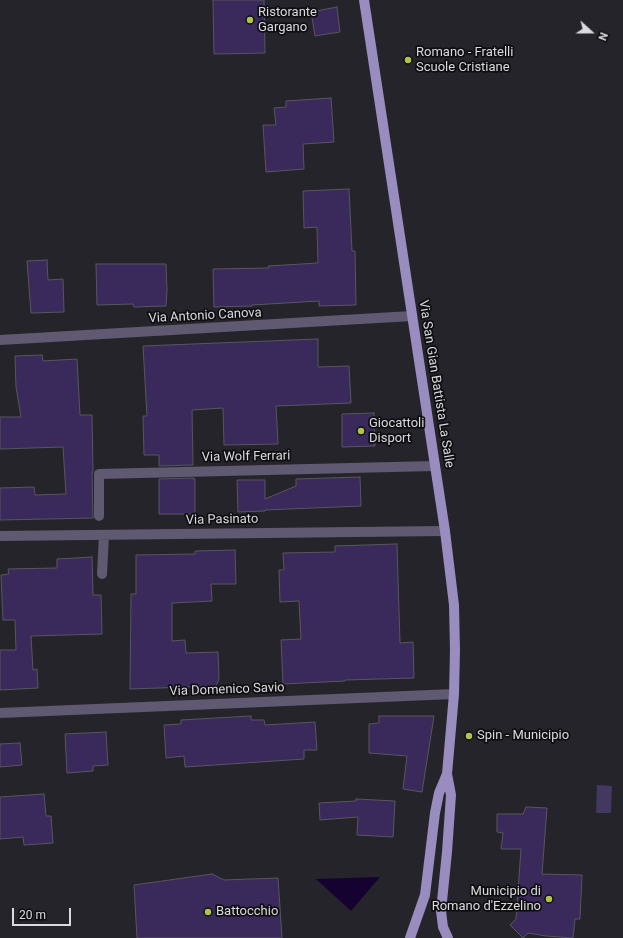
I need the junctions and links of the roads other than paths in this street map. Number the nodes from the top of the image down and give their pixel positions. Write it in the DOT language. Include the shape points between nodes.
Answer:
graph roads {
  1 [pos="364,0"];
  2 [pos="412,316"];
  3 [pos="0,340"];
  4 [pos="435,466"];
  5 [pos="99,516"];
  6 [pos="445,531"];
  7 [pos="104,534"];
  8 [pos="0,536"];
  9 [pos="102,574"];
  10 [pos="454,694"];
  11 [pos="0,713"];
  12 [pos="447,774"];
  13 [pos="410,938"];
  14 [pos="448,938"];
  1 -- 2 [label="main road, Via San Gian Battista La Salle"];
  2 -- 3 [label="street, Via Antonio Canova"];
  2 -- 4 [label="main road, Via San Gian Battista La Salle"];
  4 -- 5 [label="street, Via Wolf Ferrari" via="99,474"];
  4 -- 6 [label="main road, Via San Gian Battista La Salle"];
  6 -- 7 [label="street, Via Pasinato"];
  6 -- 10 [label="main road, Via San Gian Battista La Salle" via="454,605"];
  7 -- 8 [label="street, Via Pasinato"];
  7 -- 9 [label="street"];
  10 -- 11 [label="street, Via Domenico Savio"];
  10 -- 12 [label="main road, Via San Gian Battista La Salle"];
  12 -- 13 [label="main road, Via San Gian Battista La Salle" via="439,793 435,813 425,895"];
  12 -- 14 [label="main road, Via San Gian Battista La Salle" via="451,795 442,911 443,927"];
}
